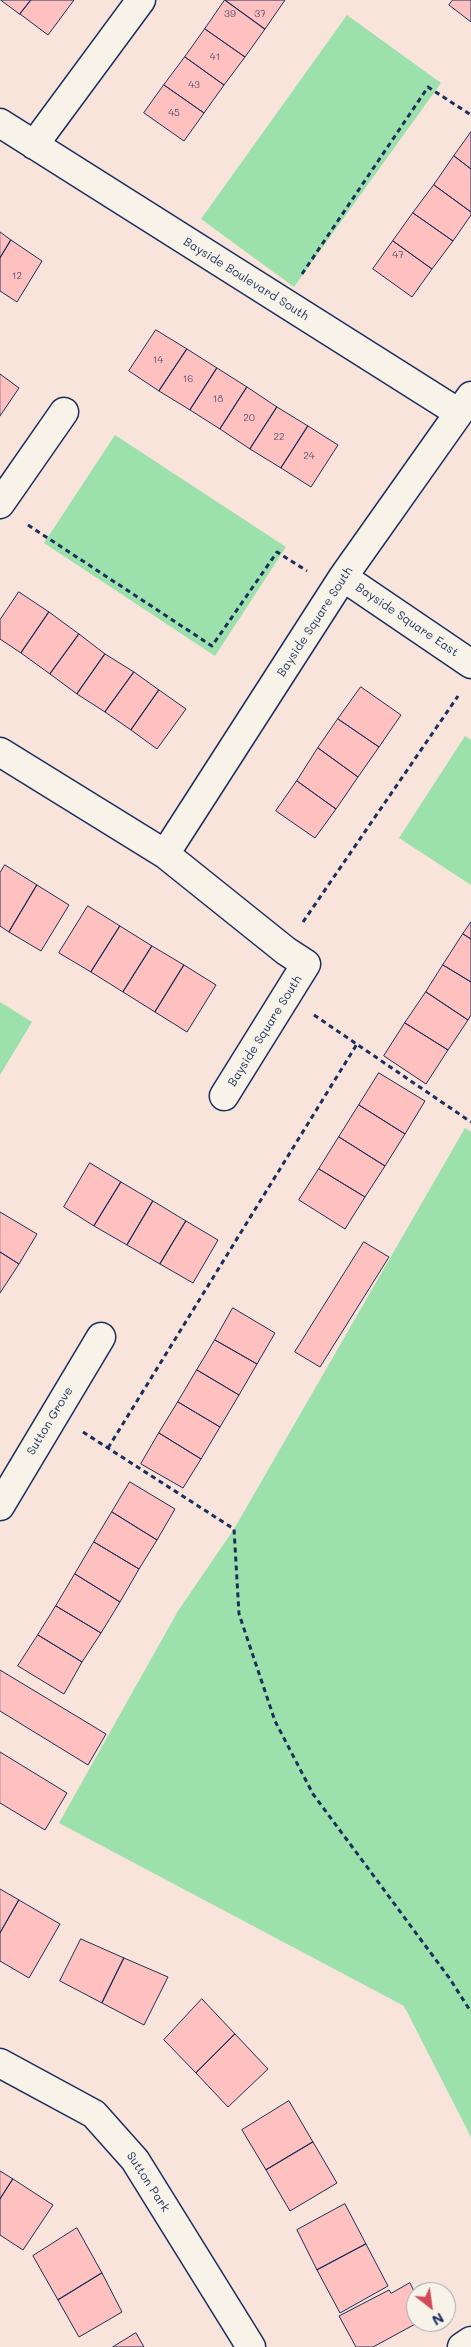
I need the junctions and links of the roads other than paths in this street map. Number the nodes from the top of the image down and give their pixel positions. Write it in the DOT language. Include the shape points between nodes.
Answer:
graph roads {
  1 [pos="141,0"];
  2 [pos="0,123"];
  3 [pos="34,145"];
  4 [pos="465,405"];
  5 [pos="64,412"];
  6 [pos="0,504"];
  7 [pos="339,584"];
  8 [pos="467,676"];
  9 [pos="0,752"];
  10 [pos="165,854"];
  11 [pos="224,1096"];
  12 [pos="101,1336"];
  13 [pos="0,1506"];
  14 [pos="0,2063"];
  15 [pos="471,2341"];
  16 [pos="250,2347"];
  17 [pos="462,2347"];
  1 -- 3 [label="street"];
  2 -- 3 [label="street, Bayside Boulevard South"];
  3 -- 4 [label="street, Bayside Boulevard South" via="283,302"];
  4 -- 7 [label="street, Bayside Square South"];
  5 -- 6 [label="street"];
  7 -- 8 [label="street, Bayside Square East"];
  7 -- 10 [label="street, Bayside Square South"];
  9 -- 10 [label="street, Bayside Square South"];
  10 -- 11 [label="street, Bayside Square South" via="306,964"];
  12 -- 13 [label="street, Sutton Grove"];
  14 -- 16 [label="street, Sutton Park" via="94,2114 135,2160"];
  15 -- 17 [label="street"];
}
